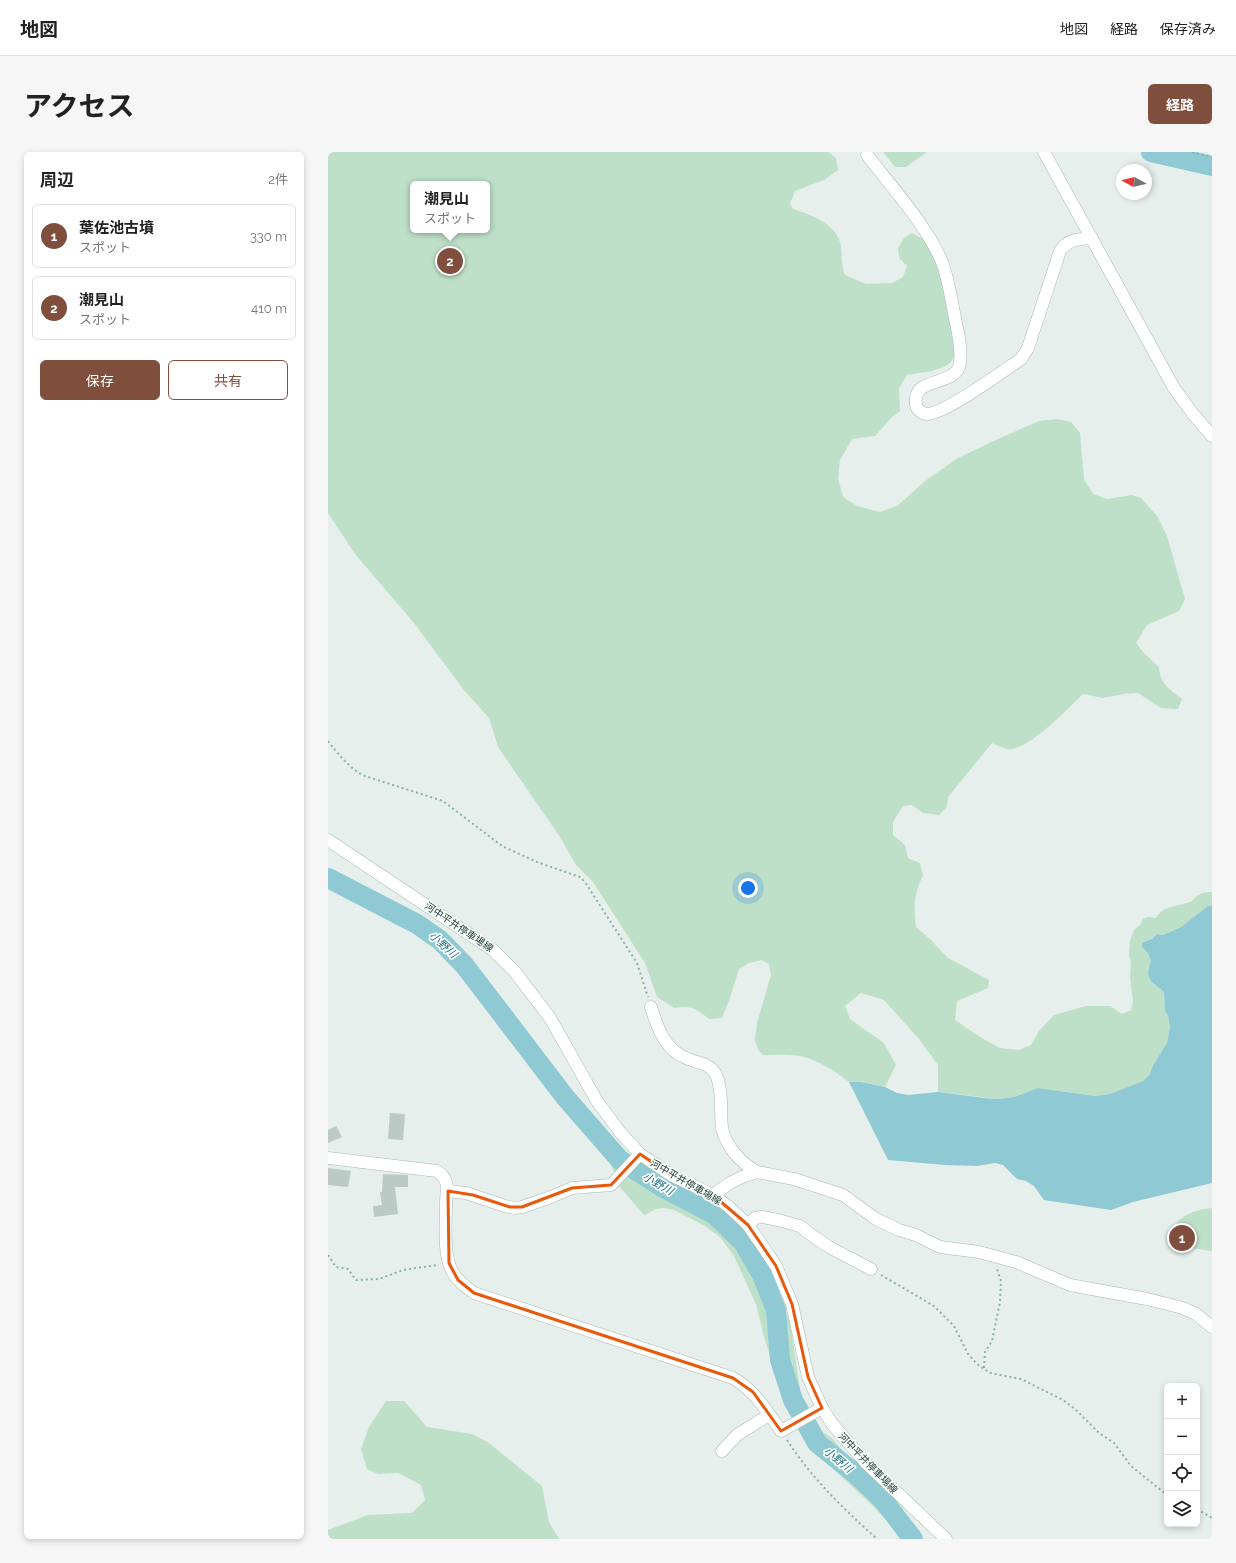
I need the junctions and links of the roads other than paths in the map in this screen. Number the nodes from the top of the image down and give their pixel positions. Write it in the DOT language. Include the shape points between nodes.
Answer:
graph roads {
  1 [pos="1044,152"];
  2 [pos="867,155"];
  3 [pos="1092,238"];
  4 [pos="1212,436"];
  5 [pos="328,840"];
  6 [pos="651,1007"];
  7 [pos="637,1157"];
  8 [pos="328,1158"];
  9 [pos="757,1172"];
  10 [pos="448,1191"];
  11 [pos="713,1195"];
  12 [pos="748,1225"];
  13 [pos="871,1269"];
  14 [pos="1212,1327"];
  15 [pos="818,1410"];
  16 [pos="769,1415"];
  17 [pos="722,1451"];
  18 [pos="946,1539"];
  1 -- 3 [label="street"];
  2 -- 3 [label="street" via="925,231 942,262 951,297 960,349 960,365 945,379 922,387 915,400 917,407 926,414 945,409 1021,359 1028,348 1060,251 1065,244"];
  3 -- 4 [label="street" via="1174,388"];
  5 -- 7 [label="street, 河中平井停車場線" via="493,950 515,972 550,1018 597,1101"];
  6 -- 9 [label="street" via="668,1045 686,1058 709,1067 716,1074 722,1128 727,1140 739,1158"];
  7 -- 10 [label="street" via="611,1185 572,1188 522,1207 505,1206 466,1193"];
  7 -- 11 [label="street, 河中平井停車場線"];
  8 -- 10 [label="street" via="437,1171 445,1179"];
  9 -- 11 [label="street" via="730,1183"];
  9 -- 14 [label="street" via="794,1179 843,1195 876,1218 940,1247 979,1252 1016,1262 1070,1285 1183,1308 1196,1314"];
  10 -- 16 [label="street" via="448,1263 465,1287 474,1293 733,1378 753,1392"];
  11 -- 12 [label="street, 河中平井停車場線"];
  12 -- 13 [label="street" via="755,1218 762,1217 800,1226"];
  12 -- 15 [label="street, 河中平井停車場線" via="776,1266 792,1304"];
  15 -- 16 [label="street" via="781,1431"];
  15 -- 18 [label="street, 河中平井停車場線" via="867,1464"];
  16 -- 17 [label="street" via="737,1435"];
}
